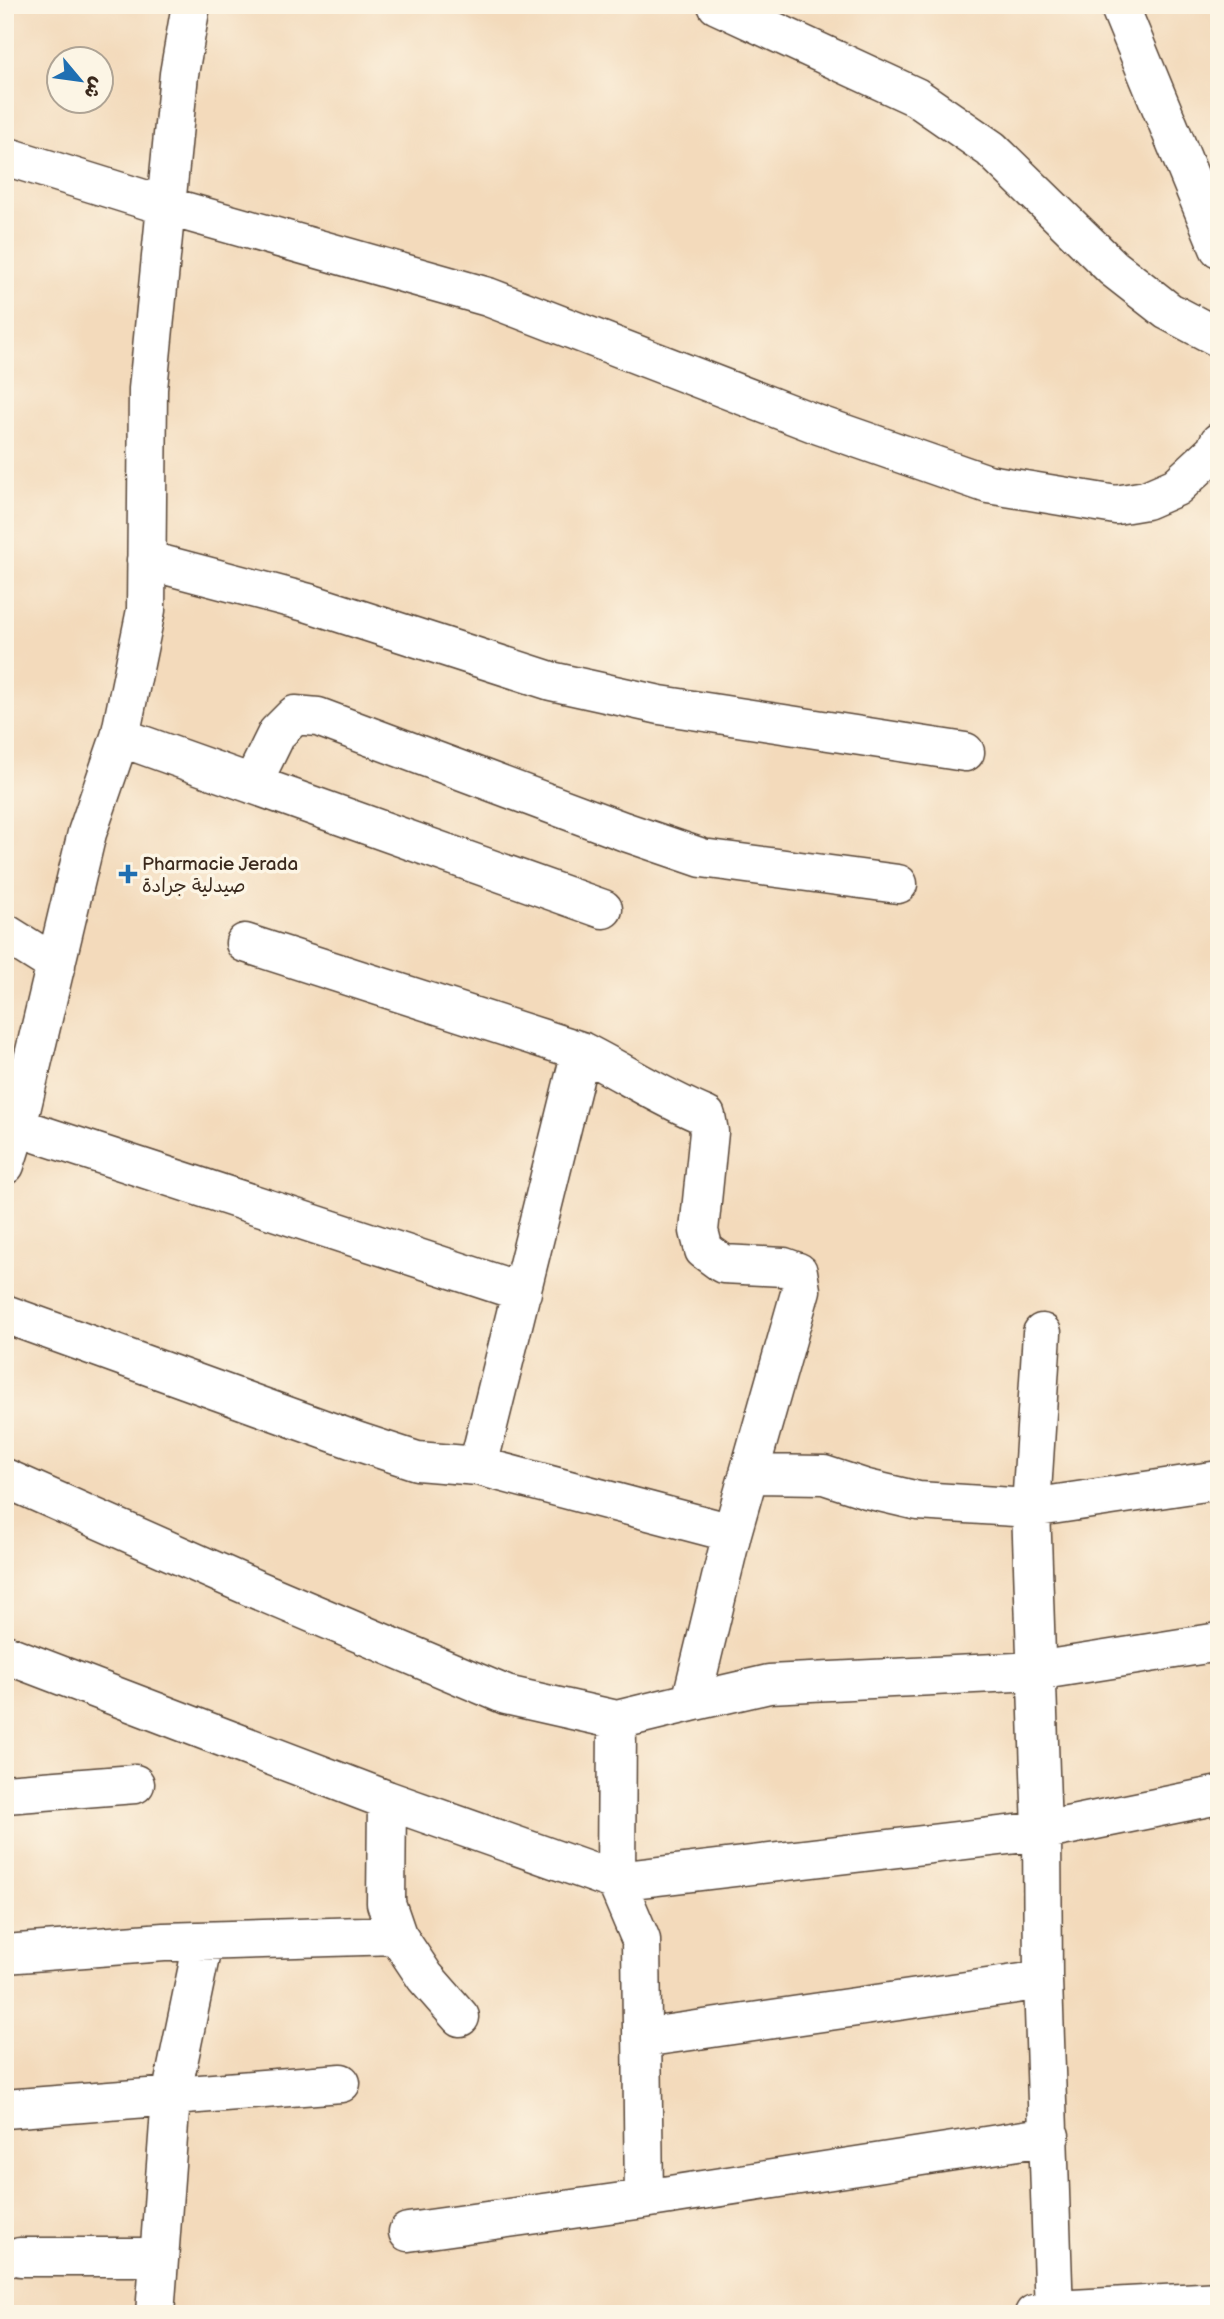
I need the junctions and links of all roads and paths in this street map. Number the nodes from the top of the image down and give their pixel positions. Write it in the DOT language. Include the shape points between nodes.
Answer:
graph roads {
  1 [pos="191,5"];
  2 [pos="718,5"];
  3 [pos="1119,5"];
  4 [pos="5,156"];
  5 [pos="166,205"];
  6 [pos="1219,248"];
  7 [pos="1219,338"];
  8 [pos="1219,442"];
  9 [pos="146,560"];
  10 [pos="120,737"];
  11 [pos="965,752"];
  12 [pos="252,784"];
  13 [pos="898,884"];
  14 [pos="603,909"];
  15 [pos="5,933"];
  16 [pos="245,943"];
  17 [pos="56,965"];
  18 [pos="581,1051"];
  19 [pos="11,1125"];
  20 [pos="5,1165"];
  21 [pos="522,1292"];
  22 [pos="5,1314"];
  23 [pos="1042,1333"];
  24 [pos="478,1466"];
  25 [pos="749,1474"];
  26 [pos="5,1478"];
  27 [pos="1219,1480"];
  28 [pos="1031,1508"];
  29 [pos="732,1533"];
  30 [pos="1219,1642"];
  31 [pos="5,1654"];
  32 [pos="1036,1671"];
  33 [pos="691,1702"];
  34 [pos="617,1720"];
  35 [pos="135,1784"];
  36 [pos="5,1794"];
  37 [pos="1219,1795"];
  38 [pos="387,1800"];
  39 [pos="1042,1831"];
  40 [pos="616,1881"];
  41 [pos="397,1936"];
  42 [pos="202,1942"];
  43 [pos="5,1954"];
  44 [pos="1043,1980"];
  45 [pos="460,2017"];
  46 [pos="642,2038"];
  47 [pos="341,2083"];
  48 [pos="171,2097"];
  49 [pos="5,2109"];
  50 [pos="1050,2136"];
  51 [pos="644,2199"];
  52 [pos="408,2232"];
  53 [pos="20,2257"];
  54 [pos="159,2257"];
  55 [pos="1219,2301"];
  56 [pos="1047,2313"];
  57 [pos="155,2314"];
  1 -- 5 [label="street"];
  2 -- 7 [label="street" via="916,97 991,149 1113,268 1168,311"];
  3 -- 6 [label="street"];
  4 -- 5 [label="street"];
  5 -- 8 [label="street" via="488,297 819,425 988,484 1116,505 1146,500 1176,486"];
  5 -- 9 [label="street" via="148,389"];
  9 -- 10 [label="street" via="146,610"];
  9 -- 11 [label="street" via="309,603 551,681 660,705"];
  10 -- 12 [label="street"];
  10 -- 17 [label="street" via="87,833"];
  12 -- 13 [label="street" via="277,733 295,715 318,717 702,858"];
  12 -- 14 [label="street"];
  15 -- 17 [label="street"];
  16 -- 18 [label="street"];
  17 -- 19 [label="street"];
  18 -- 21 [label="street"];
  18 -- 25 [label="street" via="706,1116 709,1132 699,1231 704,1250 723,1264 798,1272 802,1290"];
  19 -- 20 [label="street"];
  19 -- 21 [label="street"];
  21 -- 24 [label="street"];
  22 -- 24 [label="street" via="382,1450 417,1461"];
  23 -- 28 [label="street"];
  24 -- 29 [label="street"];
  25 -- 28 [label="street" via="824,1475 918,1501"];
  25 -- 29 [label="street"];
  26 -- 34 [label="street" via="506,1695"];
  27 -- 28 [label="street"];
  28 -- 32 [label="street"];
  29 -- 33 [label="street"];
  30 -- 32 [label="street"];
  31 -- 38 [label="street"];
  32 -- 33 [label="street" via="769,1684"];
  32 -- 39 [label="street"];
  33 -- 34 [label="street"];
  34 -- 40 [label="street"];
  35 -- 36 [label="street"];
  37 -- 39 [label="street"];
  38 -- 40 [label="street"];
  38 -- 41 [label="street" via="386,1902"];
  39 -- 40 [label="street"];
  39 -- 44 [label="street"];
  40 -- 46 [label="street" via="641,1940"];
  41 -- 42 [label="street"];
  41 -- 45 [label="street"];
  42 -- 43 [label="street"];
  42 -- 48 [label="street"];
  44 -- 46 [label="street"];
  44 -- 50 [label="street"];
  46 -- 51 [label="street"];
  47 -- 48 [label="street"];
  48 -- 49 [label="street"];
  48 -- 54 [label="street"];
  50 -- 51 [label="street"];
  50 -- 56 [label="street"];
  51 -- 52 [label="street"];
  53 -- 54 [label="street"];
  54 -- 57 [label="street"];
  55 -- 56 [label="street"];
}
